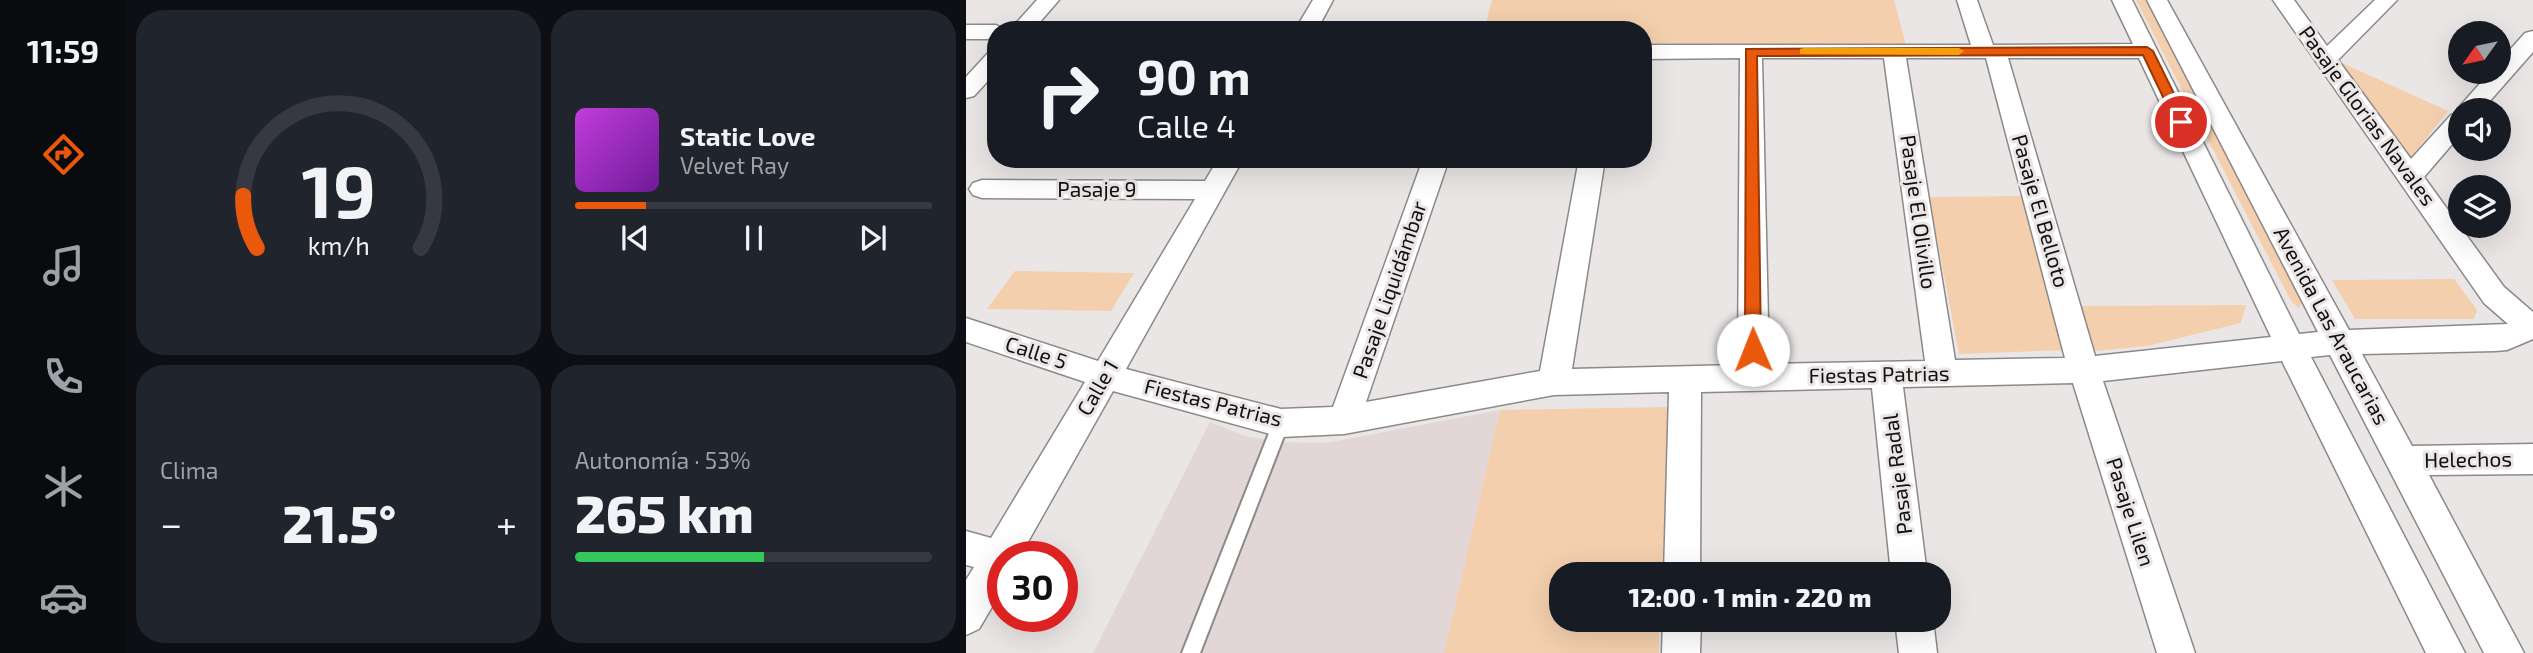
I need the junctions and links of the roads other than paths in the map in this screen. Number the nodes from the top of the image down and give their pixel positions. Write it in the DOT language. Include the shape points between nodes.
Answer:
graph roads {
  1 [pos="1049,0"];
  2 [pos="1323,0"];
  3 [pos="1968,0"];
  4 [pos="2122,0"];
  5 [pos="2157,0"];
  6 [pos="2283,0"];
  7 [pos="2387,0"];
  8 [pos="1029,21"];
  9 [pos="1311,21"];
  10 [pos="966,32"];
  11 [pos="987,32"];
  12 [pos="2533,38"];
  13 [pos="1989,51"];
  14 [pos="2147,51"];
  15 [pos="1652,52"];
  16 [pos="1751,52"];
  17 [pos="1894,52"];
  18 [pos="2325,60"];
  19 [pos="987,68"];
  20 [pos="966,92"];
  21 [pos="2480,98"];
  22 [pos="2448,133"];
  23 [pos="1226,168"];
  24 [pos="1433,168"];
  25 [pos="1590,168"];
  26 [pos="2411,175"];
  27 [pos="982,189"];
  28 [pos="1213,190"];
  29 [pos="2532,327"];
  30 [pos="966,330"];
  31 [pos="2340,342"];
  32 [pos="2291,348"];
  33 [pos="2084,370"];
  34 [pos="1942,373"];
  35 [pos="1886,375"];
  36 [pos="1105,376"];
  37 [pos="1754,377"];
  38 [pos="1685,379"];
  39 [pos="1554,382"];
  40 [pos="1345,420"];
  41 [pos="1280,423"];
  42 [pos="2533,459"];
  43 [pos="2403,461"];
  44 [pos="1010,541"];
  45 [pos="966,548"];
  46 [pos="987,554"];
  47 [pos="1682,562"];
  48 [pos="1908,562"];
  49 [pos="987,580"];
  50 [pos="966,616"];
  51 [pos="1682,632"];
  52 [pos="1915,632"];
  53 [pos="1191,653"];
  54 [pos="1681,653"];
  55 [pos="1918,653"];
  56 [pos="2176,653"];
  57 [pos="2446,653"];
  58 [pos="2505,653"];
  1 -- 8 [label="street"];
  2 -- 9 [label="street"];
  3 -- 13 [label="street, Pasaje El Belloto"];
  4 -- 14 [label="street, Avenida Las Araucarias"];
  5 -- 31 [label="street, Avenida Las Araucarias"];
  6 -- 18 [label="street, Pasaje Glorias Navales"];
  7 -- 18 [label="street"];
  10 -- 11 [label="street"];
  12 -- 21 [label="street"];
  13 -- 14 [label="street"];
  13 -- 17 [label="street"];
  13 -- 33 [label="street, Pasaje El Belloto"];
  14 -- 32 [label="street, Avenida Las Araucarias"];
  15 -- 16 [label="street"];
  16 -- 17 [label="street"];
  16 -- 37 [label="street"];
  17 -- 34 [label="street, Pasaje El Olivillo"];
  18 -- 26 [label="street, Pasaje Glorias Navales"];
  19 -- 20 [label="street"];
  22 -- 26 [label="street"];
  23 -- 28 [label="street, Calle 1"];
  24 -- 40 [label="street, Pasaje Liquidámbar"];
  25 -- 39 [label="street"];
  26 -- 29 [label="street, Pasaje Glorias Navales" via="2494,295"];
  27 -- 28 [label="street, Pasaje 9"];
  28 -- 36 [label="street, Calle 1"];
  29 -- 31 [label="street, Fiestas Patrias" via="2495,339"];
  30 -- 36 [label="street, Calle 5"];
  31 -- 32 [label="street, Fiestas Patrias"];
  31 -- 43 [label="street, Avenida Las Araucarias"];
  32 -- 33 [label="street, Fiestas Patrias"];
  32 -- 57 [label="street, Avenida Las Araucarias"];
  33 -- 34 [label="street, Fiestas Patrias"];
  33 -- 56 [label="street, Pasaje Lilen"];
  34 -- 35 [label="street, Fiestas Patrias"];
  35 -- 37 [label="street, Fiestas Patrias"];
  35 -- 48 [label="street, Pasaje Radal"];
  36 -- 41 [label="street, Fiestas Patrias"];
  36 -- 44 [label="street, Calle 1"];
  37 -- 38 [label="street, Fiestas Patrias"];
  38 -- 39 [label="street, Fiestas Patrias"];
  38 -- 47 [label="street"];
  39 -- 40 [label="street, Fiestas Patrias"];
  40 -- 41 [label="street, Fiestas Patrias"];
  41 -- 53 [label="lane"];
  42 -- 43 [label="street, Helechos"];
  43 -- 58 [label="street, Avenida Las Araucarias"];
  45 -- 46 [label="street"];
  49 -- 50 [label="street, Calle 1"];
  51 -- 54 [label="street"];
  52 -- 55 [label="street"];
}
